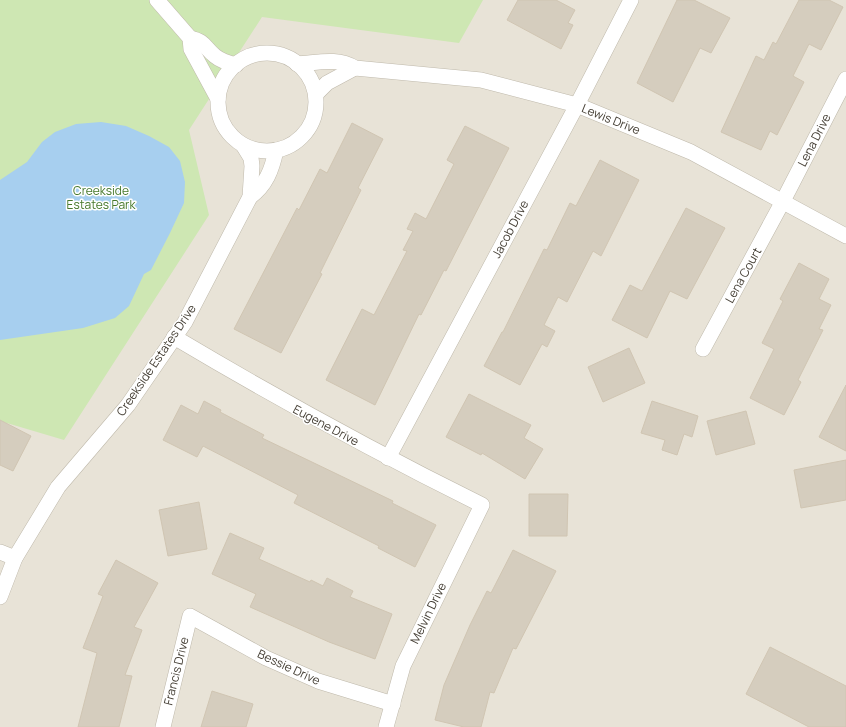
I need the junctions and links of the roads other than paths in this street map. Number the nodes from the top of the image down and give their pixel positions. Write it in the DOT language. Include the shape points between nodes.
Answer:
graph roads {
  1 [pos="157,0"];
  2 [pos="631,0"];
  3 [pos="190,38"];
  4 [pos="297,64"];
  5 [pos="236,65"];
  6 [pos="355,68"];
  7 [pos="846,79"];
  8 [pos="316,94"];
  9 [pos="218,99"];
  10 [pos="577,105"];
  11 [pos="243,145"];
  12 [pos="276,150"];
  13 [pos="250,197"];
  14 [pos="783,202"];
  15 [pos="846,236"];
  16 [pos="174,337"];
  17 [pos="703,349"];
  18 [pos="388,458"];
  19 [pos="482,505"];
  20 [pos="0,552"];
  21 [pos="15,558"];
  22 [pos="0,596"];
  23 [pos="190,616"];
  24 [pos="392,704"];
  25 [pos="162,727"];
  26 [pos="386,727"];
  1 -- 3 [label="street"];
  2 -- 10 [label="street, Jacob Drive"];
  3 -- 5 [label="street" via="200,40 215,56"];
  3 -- 9 [label="street" via="190,49"];
  4 -- 5 [label="street" via="287,57 263,53 249,56"];
  4 -- 6 [label="street, Lewis Drive" via="333,61 346,63"];
  4 -- 8 [label="street" via="305,70"];
  5 -- 9 [label="street" via="225,80"];
  6 -- 8 [label="street" via="328,83"];
  6 -- 10 [label="street, Lewis Drive" via="480,80"];
  7 -- 14 [label="street, Lena Drive"];
  8 -- 12 [label="street" via="314,118 307,131 295,143"];
  9 -- 11 [label="street" via="220,116 228,132"];
  10 -- 14 [label="street, Lewis Drive" via="691,152"];
  10 -- 18 [label="street, Jacob Drive"];
  11 -- 12 [label="street" via="259,151"];
  11 -- 13 [label="street, Creekside Estates Drive" via="251,158"];
  12 -- 13 [label="street, Creekside Estates Drive" via="273,168 261,188"];
  13 -- 16 [label="street, Creekside Estates Drive" via="185,322"];
  14 -- 15 [label="street, Lewis Drive"];
  14 -- 17 [label="street, Lena Court"];
  16 -- 18 [label="street, Eugene Drive" via="260,389"];
  16 -- 21 [label="street, Creekside Estates Drive" via="128,405 58,488"];
  18 -- 19 [label="street, Eugene Drive"];
  19 -- 24 [label="street, Melvin Drive" via="403,666"];
  20 -- 21 [label="street"];
  21 -- 22 [label="street, Creekside Estates Drive"];
  23 -- 24 [label="street, Bessie Drive" via="266,658 318,681"];
  23 -- 25 [label="street, Francis Drive"];
  24 -- 26 [label="street, Melvin Drive"];
}
